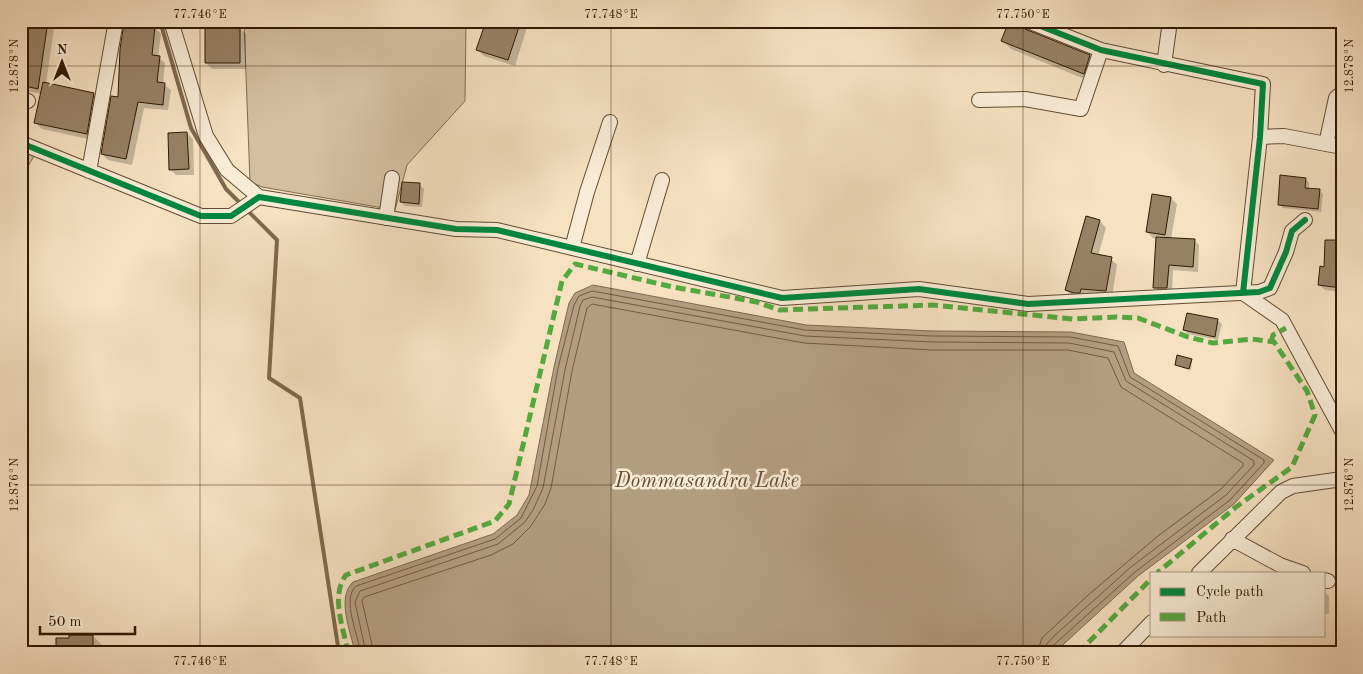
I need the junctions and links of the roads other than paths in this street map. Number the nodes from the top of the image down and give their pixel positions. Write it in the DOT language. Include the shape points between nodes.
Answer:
graph roads {
  1 [pos="116,21"];
  2 [pos="171,21"];
  3 [pos="1028,21"];
  4 [pos="1170,21"];
  5 [pos="1101,50"];
  6 [pos="1164,65"];
  7 [pos="1342,93"];
  8 [pos="979,100"];
  9 [pos="610,122"];
  10 [pos="1260,137"];
  11 [pos="21,143"];
  12 [pos="1326,144"];
  13 [pos="1342,147"];
  14 [pos="89,171"];
  15 [pos="392,178"];
  16 [pos="662,180"];
  17 [pos="259,197"];
  18 [pos="386,218"];
  19 [pos="1305,220"];
  20 [pos="572,248"];
  21 [pos="637,264"];
  22 [pos="1243,293"];
  23 [pos="1342,431"];
  24 [pos="1342,479"];
  25 [pos="1232,538"];
  26 [pos="1200,572"];
  27 [pos="1300,572"];
  28 [pos="1150,624"];
  29 [pos="1122,653"];
  1 -- 14 [label="street"];
  2 -- 17 [label="street" via="206,136 228,170"];
  3 -- 5 [label="street"];
  4 -- 6 [label="street"];
  5 -- 6 [label="street"];
  5 -- 8 [label="street" via="1081,109 1025,99"];
  6 -- 10 [label="street" via="1262,84"];
  7 -- 12 [label="street" via="1336,98"];
  9 -- 20 [label="street"];
  10 -- 12 [label="street" via="1284,136"];
  10 -- 22 [label="street"];
  11 -- 14 [label="street"];
  12 -- 13 [label="street"];
  14 -- 17 [label="street" via="201,216 231,216"];
  15 -- 18 [label="street"];
  16 -- 21 [label="street"];
  17 -- 18 [label="street"];
  18 -- 20 [label="street" via="456,229 497,230"];
  19 -- 22 [label="street" via="1292,231 1270,288"];
  20 -- 21 [label="street"];
  21 -- 22 [label="street" via="782,298 919,289 1028,304"];
  22 -- 23 [label="street" via="1282,320"];
  24 -- 25 [label="street" via="1293,486 1281,492"];
  25 -- 26 [label="street"];
  25 -- 27 [label="street" via="1280,565"];
  28 -- 29 [label="street"];
}
